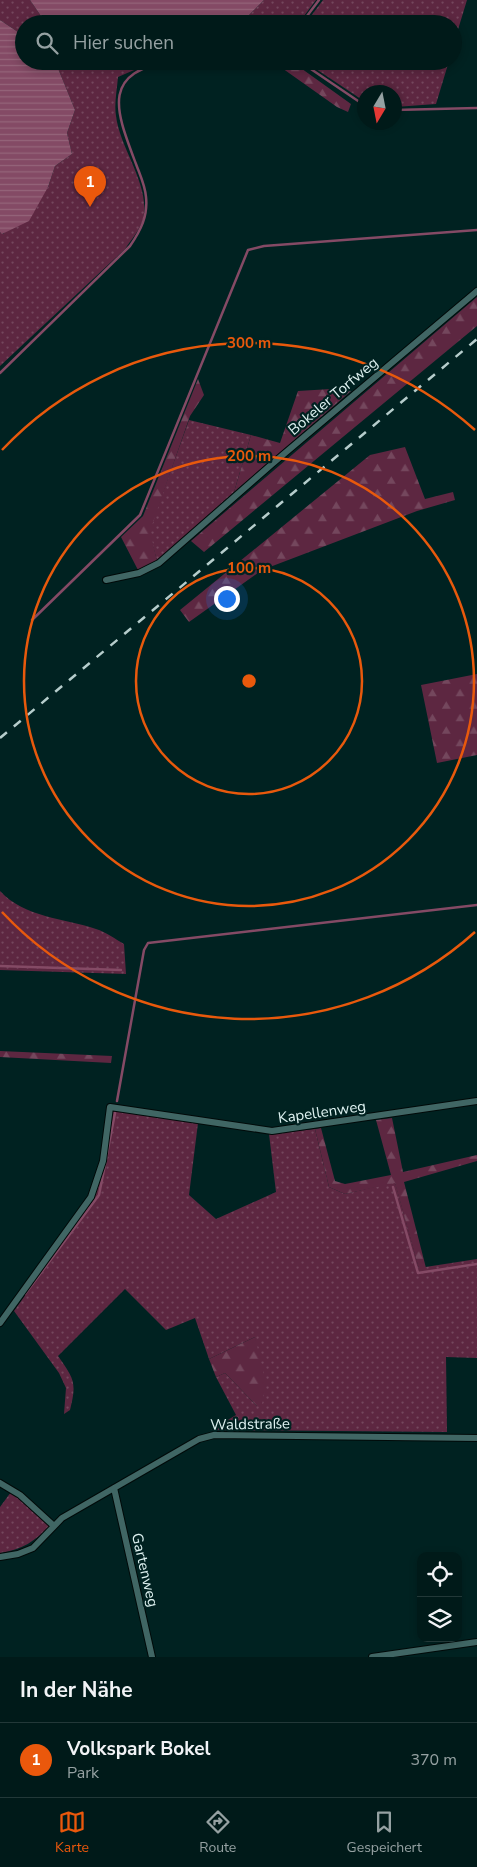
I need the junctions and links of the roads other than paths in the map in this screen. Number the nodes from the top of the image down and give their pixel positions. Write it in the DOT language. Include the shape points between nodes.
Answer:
graph roads {
  1 [pos="477,291"];
  2 [pos="106,580"];
  3 [pos="477,1101"];
  4 [pos="0,1323"];
  5 [pos="477,1438"];
  6 [pos="0,1483"];
  7 [pos="114,1488"];
  8 [pos="54,1526"];
  9 [pos="0,1556"];
  10 [pos="477,1642"];
  11 [pos="152,1657"];
  12 [pos="372,1657"];
  1 -- 2 [label="street, Bokeler Torfweg" via="159,563 139,573"];
  3 -- 4 [label="street, Kapellenweg" via="272,1131 110,1107 103,1161 91,1197"];
  5 -- 7 [label="street, Waldstraße" via="214,1435 199,1439"];
  6 -- 8 [label="street"];
  7 -- 8 [label="street, Waldstraße"];
  7 -- 11 [label="street, Gartenweg"];
  8 -- 9 [label="street, Waldstraße" via="33,1548"];
  10 -- 12 [label="street"];
}
